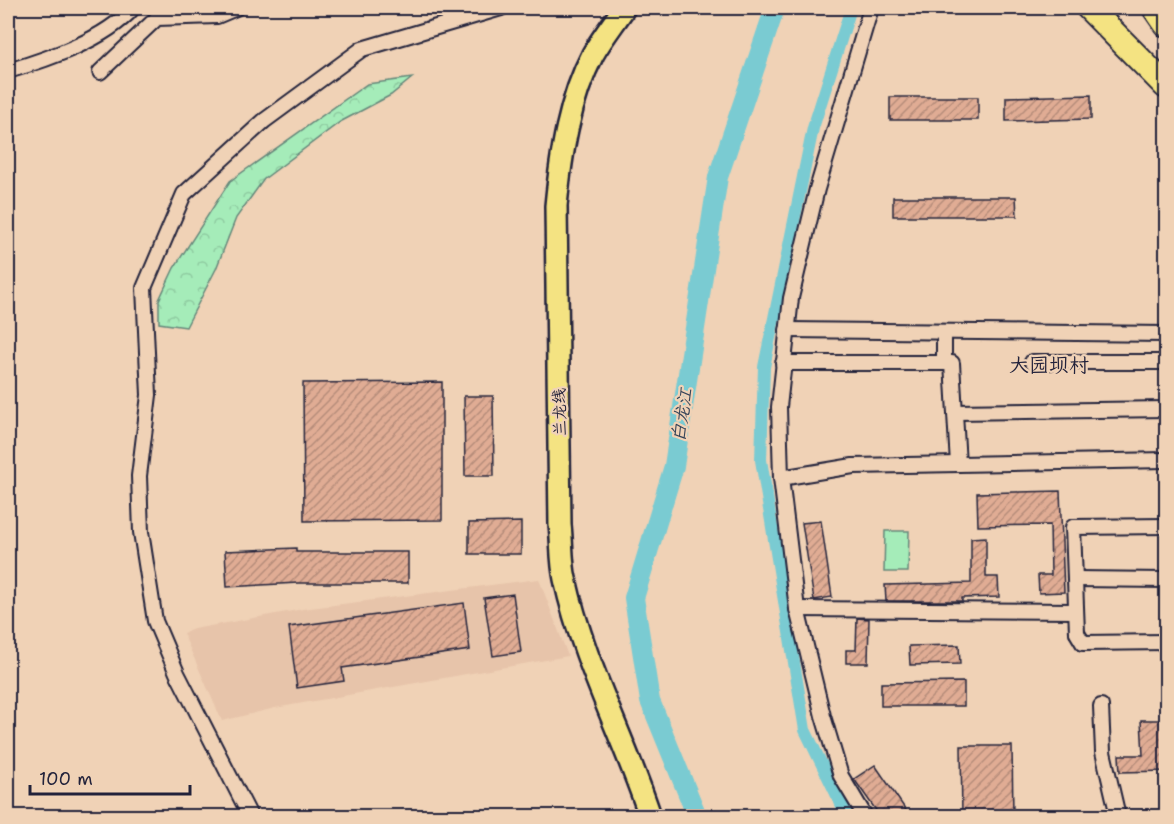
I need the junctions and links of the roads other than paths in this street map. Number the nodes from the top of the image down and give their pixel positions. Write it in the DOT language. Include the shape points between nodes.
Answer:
graph roads {
  1 [pos="133,8"];
  2 [pos="237,8"];
  3 [pos="501,8"];
  4 [pos="624,8"];
  5 [pos="871,8"];
  6 [pos="1089,8"];
  7 [pos="1155,8"];
  8 [pos="119,24"];
  9 [pos="1167,24"];
  10 [pos="128,46"];
  11 [pos="8,71"];
  12 [pos="99,72"];
  13 [pos="1167,86"];
  14 [pos="787,330"];
  15 [pos="944,333"];
  16 [pos="1167,334"];
  17 [pos="1032,362"];
  18 [pos="1167,362"];
  19 [pos="783,363"];
  20 [pos="944,363"];
  21 [pos="1167,409"];
  22 [pos="955,412"];
  23 [pos="1167,460"];
  24 [pos="958,464"];
  25 [pos="781,478"];
  26 [pos="1167,526"];
  27 [pos="1075,579"];
  28 [pos="1167,580"];
  29 [pos="797,609"];
  30 [pos="1076,611"];
  31 [pos="1167,642"];
  32 [pos="1101,706"];
  33 [pos="250,816"];
  34 [pos="650,816"];
  35 [pos="866,816"];
  36 [pos="1118,816"];
  1 -- 8 [label="street"];
  2 -- 10 [label="street" via="217,16 157,18"];
  3 -- 33 [label="street" via="362,49 264,121 184,194 144,288 148,395 139,476 141,532 155,621"];
  4 -- 34 [label="highway, 兰龙线" via="593,54 572,106 559,173 556,206 560,525 564,577 574,615"];
  5 -- 14 [label="street" via="817,189"];
  6 -- 13 [label="highway"];
  7 -- 9 [label="highway"];
  8 -- 10 [label="street"];
  8 -- 11 [label="street" via="47,59"];
  10 -- 12 [label="street"];
  14 -- 15 [label="street"];
  14 -- 19 [label="street"];
  15 -- 16 [label="street"];
  15 -- 20 [label="street"];
  17 -- 18 [label="street"];
  19 -- 20 [label="street"];
  19 -- 25 [label="street"];
  20 -- 22 [label="street" via="952,363"];
  21 -- 22 [label="street"];
  22 -- 24 [label="street"];
  23 -- 24 [label="street"];
  24 -- 25 [label="street" via="853,465"];
  25 -- 29 [label="street"];
  26 -- 27 [label="street" via="1073,526"];
  27 -- 28 [label="street"];
  27 -- 30 [label="street"];
  29 -- 30 [label="street"];
  29 -- 35 [label="street" via="842,776"];
  30 -- 31 [label="street" via="1077,633 1083,643"];
  32 -- 36 [label="street" via="1103,752"];
}
